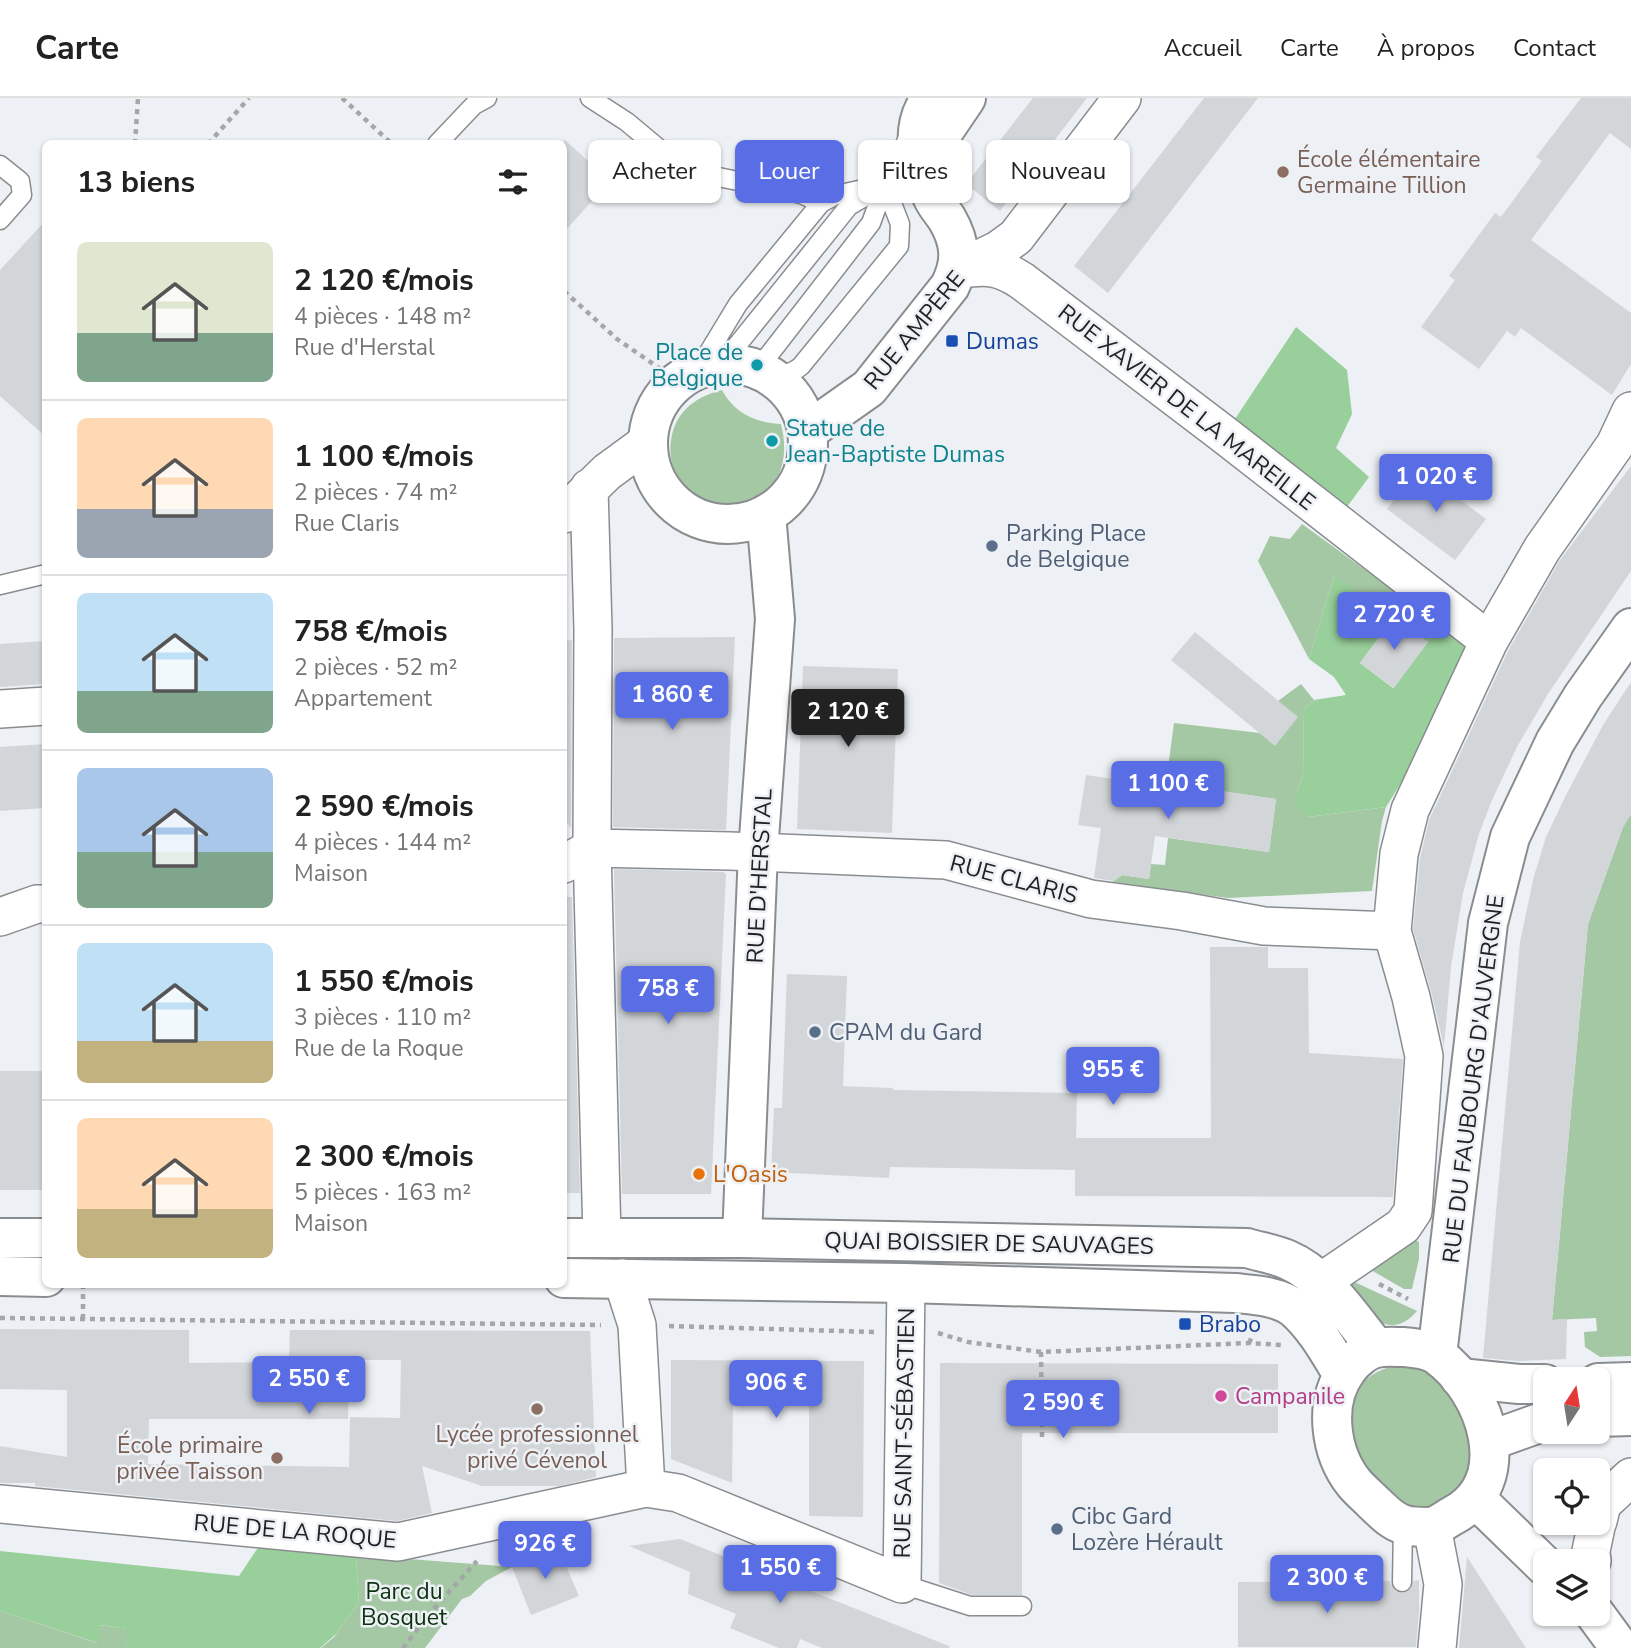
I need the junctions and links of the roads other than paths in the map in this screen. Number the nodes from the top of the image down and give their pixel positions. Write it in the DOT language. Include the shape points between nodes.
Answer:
graph roads {
  1 [pos="487,98"];
  2 [pos="590,98"];
  3 [pos="966,98"];
  4 [pos="1122,98"];
  5 [pos="926,104"];
  6 [pos="441,140"];
  7 [pos="908,140"];
  8 [pos="917,140"];
  9 [pos="940,140"];
  10 [pos="0,164"];
  11 [pos="735,181"];
  12 [pos="858,200"];
  13 [pos="821,203"];
  14 [pos="878,203"];
  15 [pos="892,203"];
  16 [pos="936,203"];
  17 [pos="0,220"];
  18 [pos="959,269"];
  19 [pos="722,371"];
  20 [pos="1631,411"];
  21 [pos="808,431"];
  22 [pos="648,442"];
  23 [pos="589,488"];
  24 [pos="567,510"];
  25 [pos="766,514"];
  26 [pos="42,575"];
  27 [pos="0,585"];
  28 [pos="1631,628"];
  29 [pos="1489,641"];
  30 [pos="42,706"];
  31 [pos="0,709"];
  32 [pos="758,852"];
  33 [pos="578,856"];
  34 [pos="42,904"];
  35 [pos="0,918"];
  36 [pos="1392,931"];
  37 [pos="0,1237"];
  38 [pos="42,1238"];
  39 [pos="567,1238"];
  40 [pos="603,1238"];
  41 [pos="742,1238"];
  42 [pos="0,1276"];
  43 [pos="42,1277"];
  44 [pos="567,1278"];
  45 [pos="622,1278"];
  46 [pos="740,1280"];
  47 [pos="1321,1282"];
  48 [pos="906,1283"];
  49 [pos="1376,1348"];
  50 [pos="1449,1366"];
  51 [pos="1343,1375"];
  52 [pos="1631,1382"];
  53 [pos="1610,1383"];
  54 [pos="1533,1384"];
  55 [pos="1631,1416"];
  56 [pos="1610,1417"];
  57 [pos="1533,1425"];
  58 [pos="1489,1441"];
  59 [pos="1631,1477"];
  60 [pos="646,1488"];
  61 [pos="1610,1497"];
  62 [pos="1475,1498"];
  63 [pos="0,1504"];
  64 [pos="1418,1526"];
  65 [pos="1533,1554"];
  66 [pos="1402,1582"];
  67 [pos="902,1584"];
  68 [pos="1021,1606"];
  69 [pos="1605,1626"];
  70 [pos="1437,1648"];
  71 [pos="1620,1648"];
  1 -- 6 [label="lane" via="474,105"];
  2 -- 11 [label="lane" via="676,163 694,173"];
  3 -- 9 [label="main road"];
  4 -- 18 [label="street, RUE AMPÈRE" via="1016,237"];
  5 -- 7 [label="lane"];
  5 -- 8 [label="main road"];
  10 -- 17 [label="lane" via="20,181 22,195"];
  12 -- 19 [label="lane" via="849,205"];
  13 -- 19 [label="lane" via="738,304"];
  14 -- 19 [label="lane" via="871,223 768,356 758,363"];
  15 -- 19 [label="lane" via="900,224 899,246 794,372"];
  16 -- 18 [label="main road" via="958,244"];
  18 -- 21 [label="main road, RUE AMPÈRE" via="869,388"];
  18 -- 29 [label="street, RUE XAVIER DE LA MAREILLE" via="1004,269 1022,281"];
  19 -- 21 [label="main road" via="789,392"];
  19 -- 22 [label="main road" via="658,407"];
  20 -- 29 [label="street" via="1615,445 1542,549"];
  21 -- 25 [label="main road" via="806,465 796,487"];
  22 -- 23 [label="street"];
  22 -- 25 [label="main road" via="650,460 665,493 691,515 736,524"];
  23 -- 24 [label="street"];
  23 -- 33 [label="street" via="593,629"];
  25 -- 32 [label="main road, RUE D'HERSTAL" via="775,619"];
  26 -- 27 [label="lane"];
  28 -- 50 [label="main road, RUE DU FAUBOURG D'AUVERGNE" via="1555,742 1510,837 1488,923"];
  29 -- 36 [label="street" via="1410,810 1399,853"];
  30 -- 31 [label="street"];
  32 -- 33 [label="street, RUE CLARIS"];
  32 -- 36 [label="street, RUE CLARIS" via="946,860 1091,899 1264,926"];
  32 -- 41 [label="main road, RUE D'HERSTAL"];
  33 -- 40 [label="street"];
  34 -- 35 [label="street"];
  36 -- 47 [label="street" via="1424,1056 1413,1211 1403,1226"];
  37 -- 38 [label="main road"];
  39 -- 40 [label="main road, QUAI BOISSIER DE SAUVAGES"];
  40 -- 41 [label="main road, QUAI BOISSIER DE SAUVAGES"];
  40 -- 45 [label="main road"];
  41 -- 46 [label="main road, RUE D'HERSTAL"];
  41 -- 47 [label="main road, QUAI BOISSIER DE SAUVAGES" via="1247,1248 1288,1260"];
  42 -- 43 [label="main road"];
  44 -- 45 [label="main road, QUAI BOISSIER DE SAUVAGES"];
  45 -- 46 [label="main road, QUAI BOISSIER DE SAUVAGES"];
  45 -- 60 [label="street" via="637,1325"];
  46 -- 48 [label="main road, QUAI BOISSIER DE SAUVAGES"];
  47 -- 49 [label="main road, QUAI BOISSIER DE SAUVAGES"];
  48 -- 51 [label="main road, QUAI BOISSIER DE SAUVAGES" via="1235,1293 1268,1298 1293,1308 1327,1347"];
  48 -- 67 [label="street, RUE SAINT-SÉBASTIEN"];
  49 -- 50 [label="main road" via="1421,1349"];
  49 -- 51 [label="main road" via="1353,1362"];
  50 -- 54 [label="main road"];
  50 -- 58 [label="main road" via="1476,1399"];
  51 -- 64 [label="main road" via="1332,1404 1331,1430 1338,1452 1353,1482 1389,1518"];
  52 -- 53 [label="main road"];
  55 -- 56 [label="main road"];
  57 -- 58 [label="main road"];
  58 -- 62 [label="main road" via="1490,1462"];
  59 -- 61 [label="street"];
  60 -- 63 [label="street, RUE DE LA ROQUE" via="398,1542"];
  60 -- 67 [label="street, RUE DE LA ROQUE" via="678,1493"];
  62 -- 64 [label="main road" via="1460,1512"];
  62 -- 65 [label="main road"];
  64 -- 66 [label="lane"];
  64 -- 70 [label="street" via="1443,1584"];
  67 -- 68 [label="lane" via="970,1606"];
  69 -- 71 [label="main road"];
}
